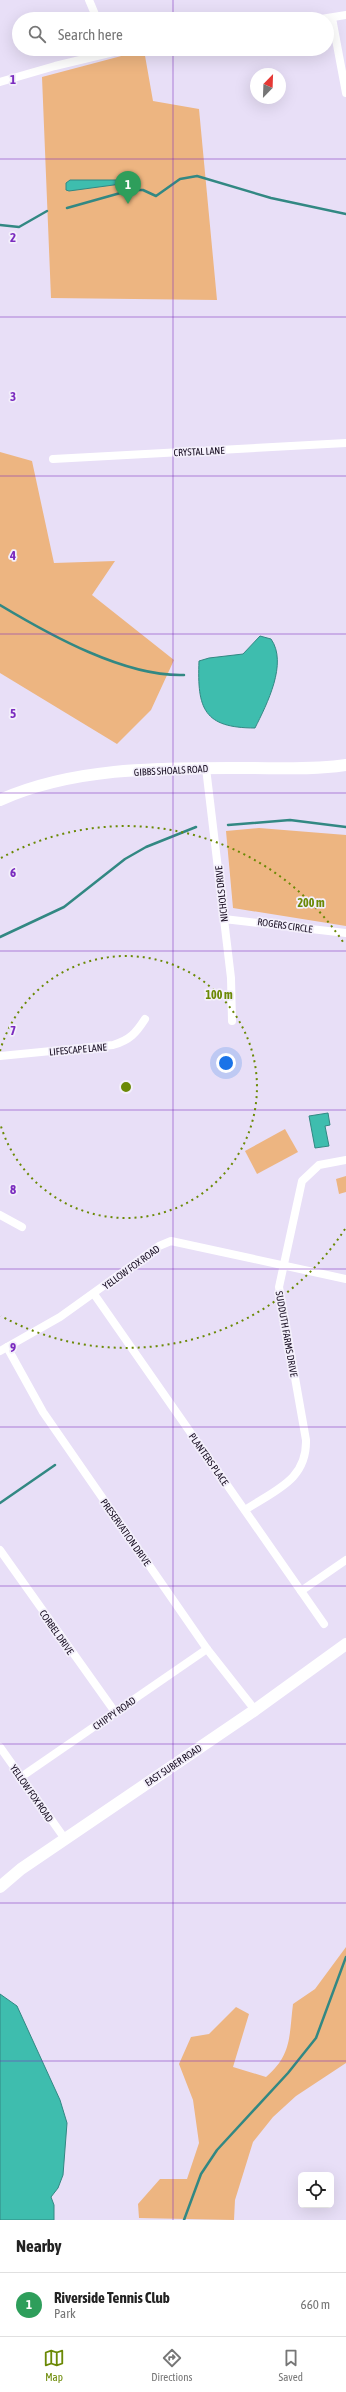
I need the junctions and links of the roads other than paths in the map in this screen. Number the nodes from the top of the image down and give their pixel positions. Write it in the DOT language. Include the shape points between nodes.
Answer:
graph roads {
  1 [pos="89,0"];
  2 [pos="94,12"];
  3 [pos="346,15"];
  4 [pos="334,18"];
  5 [pos="334,29"];
  6 [pos="90,56"];
  7 [pos="0,82"];
  8 [pos="346,93"];
  9 [pos="346,443"];
  10 [pos="53,459"];
  11 [pos="346,765"];
  12 [pos="206,768"];
  13 [pos="0,800"];
  14 [pos="224,919"];
  15 [pos="346,933"];
  16 [pos="145,1019"];
  17 [pos="232,1021"];
  18 [pos="0,1056"];
  19 [pos="346,1160"];
  20 [pos="0,1215"];
  21 [pos="22,1227"];
  22 [pos="284,1264"];
  23 [pos="346,1279"];
  24 [pos="94,1294"];
  25 [pos="4,1349"];
  26 [pos="245,1510"];
  27 [pos="0,1550"];
  28 [pos="346,1560"];
  29 [pos="301,1591"];
  30 [pos="324,1624"];
  31 [pos="346,1644"];
  32 [pos="207,1649"];
  33 [pos="255,1710"];
  34 [pos="115,1712"];
  35 [pos="0,1747"];
  36 [pos="21,1777"];
  37 [pos="64,1839"];
  38 [pos="0,1887"];
  1 -- 2 [label="street"];
  3 -- 4 [label="street"];
  5 -- 8 [label="street"];
  6 -- 7 [label="street"];
  9 -- 10 [label="street, CRYSTAL LANE"];
  11 -- 12 [label="street, GIBBS SHOALS ROAD"];
  12 -- 13 [label="street, GIBBS SHOALS ROAD" via="151,770 70,778 34,786"];
  12 -- 14 [label="street, NICHOLS DRIVE"];
  14 -- 15 [label="street, ROGERS CIRCLE"];
  14 -- 17 [label="street, NICHOLS DRIVE" via="233,1001"];
  16 -- 18 [label="street, LIFESCAPE LANE" via="136,1034 114,1046"];
  19 -- 22 [label="street, SUDDUTH FARMS DRIVE" via="319,1165 302,1181"];
  20 -- 21 [label="street"];
  22 -- 23 [label="street, YELLOW FOX ROAD"];
  22 -- 24 [label="street, YELLOW FOX ROAD" via="171,1241 159,1246"];
  22 -- 26 [label="street, SUDDUTH FARMS DRIVE" via="279,1287 306,1440 306,1453 298,1472"];
  24 -- 25 [label="street, YELLOW FOX ROAD"];
  24 -- 26 [label="street, PLANTERS PLACE"];
  25 -- 32 [label="street, PRESERVATION DRIVE" via="42,1412"];
  26 -- 29 [label="street, PLANTERS PLACE"];
  27 -- 34 [label="street, CORBEL DRIVE"];
  28 -- 29 [label="street"];
  29 -- 30 [label="street, PLANTERS PLACE"];
  31 -- 33 [label="street, EAST SUBER ROAD"];
  32 -- 33 [label="street, PRESERVATION DRIVE"];
  32 -- 34 [label="street, CHIPPY ROAD"];
  33 -- 37 [label="street, EAST SUBER ROAD"];
  34 -- 36 [label="street, CHIPPY ROAD"];
  35 -- 36 [label="street, YELLOW FOX ROAD"];
  36 -- 37 [label="street, YELLOW FOX ROAD"];
  37 -- 38 [label="street, EAST SUBER ROAD"];
}
